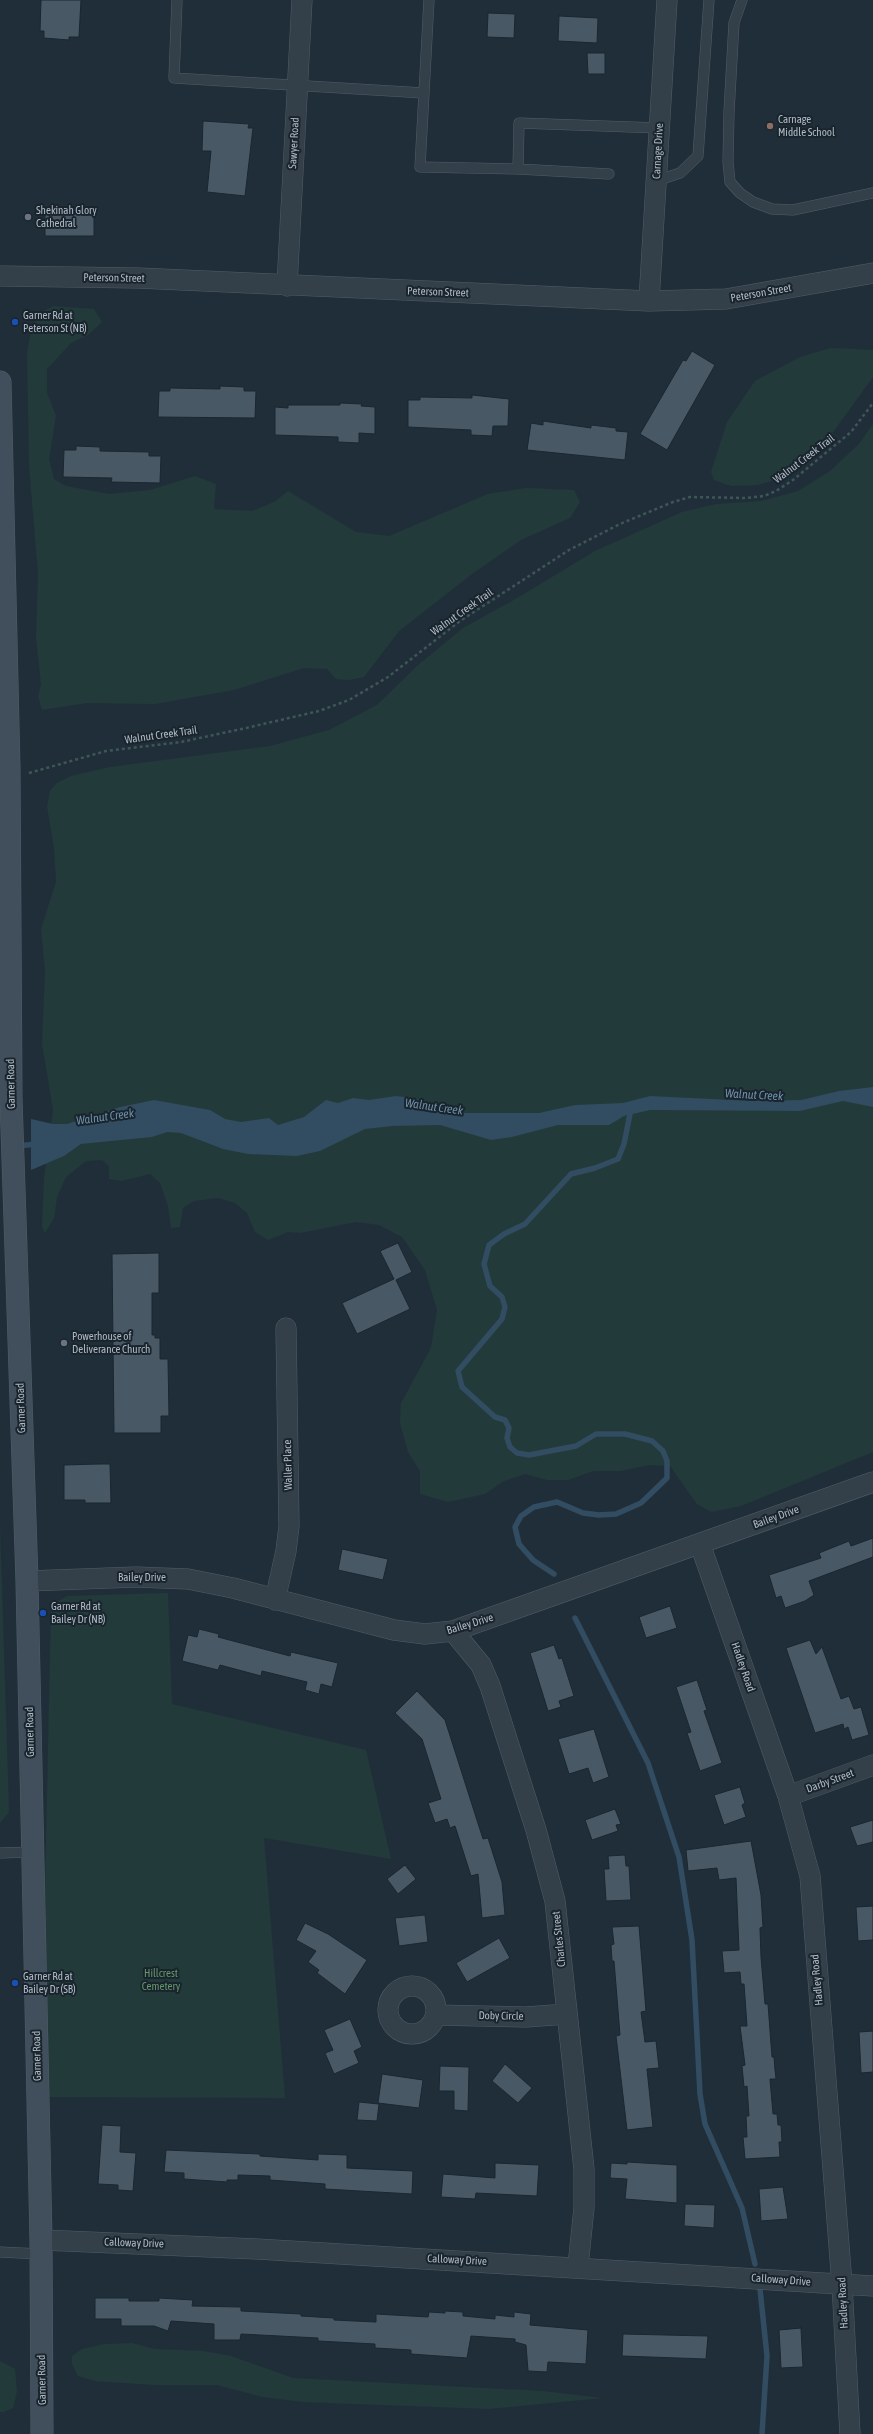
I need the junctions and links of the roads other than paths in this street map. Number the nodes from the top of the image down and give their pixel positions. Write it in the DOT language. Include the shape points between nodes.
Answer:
graph roads {
  1 [pos="178,0"];
  2 [pos="302,0"];
  3 [pos="429,0"];
  4 [pos="667,0"];
  5 [pos="709,0"];
  6 [pos="742,0"];
  7 [pos="297,87"];
  8 [pos="424,93"];
  9 [pos="659,128"];
  10 [pos="518,169"];
  11 [pos="609,174"];
  12 [pos="656,181"];
  13 [pos="873,193"];
  14 [pos="873,272"];
  15 [pos="0,276"];
  16 [pos="287,286"];
  17 [pos="650,301"];
  18 [pos="0,382"];
  19 [pos="0,410"];
  20 [pos="1,490"];
  21 [pos="286,1328"];
  22 [pos="873,1482"];
  23 [pos="700,1544"];
  24 [pos="26,1581"];
  25 [pos="275,1600"];
  26 [pos="453,1631"];
  27 [pos="873,1765"];
  28 [pos="788,1796"];
  29 [pos="33,1852"];
  30 [pos="0,1853"];
  31 [pos="567,2014"];
  32 [pos="436,2015"];
  33 [pos="41,2247"];
  34 [pos="0,2252"];
  35 [pos="578,2266"];
  36 [pos="842,2284"];
  37 [pos="873,2286"];
  38 [pos="42,2434"];
  39 [pos="850,2434"];
  1 -- 7 [label="lane" via="174,78"];
  2 -- 7 [label="street, Sawyer Road"];
  3 -- 8 [label="lane"];
  4 -- 9 [label="street, Carnage Drive"];
  5 -- 12 [label="lane" via="698,156 680,173"];
  6 -- 13 [label="lane" via="734,23 728,112 730,182 753,202 772,209 793,210"];
  7 -- 8 [label="lane"];
  7 -- 16 [label="street, Sawyer Road"];
  8 -- 10 [label="lane" via="420,167"];
  9 -- 10 [label="lane" via="519,123"];
  9 -- 12 [label="street, Carnage Drive"];
  10 -- 11 [label="lane"];
  12 -- 17 [label="street, Carnage Drive"];
  14 -- 17 [label="street, Peterson Street" via="726,299"];
  15 -- 16 [label="street, Peterson Street" via="138,278"];
  16 -- 17 [label="street, Peterson Street"];
  18 -- 19 [label="main road, Garner Road"];
  19 -- 20 [label="main road, Garner Road"];
  20 -- 24 [label="main road, Garner Road" via="8,761 11,1099"];
  21 -- 25 [label="street, Waller Place" via="289,1526"];
  22 -- 23 [label="street, Bailey Drive"];
  23 -- 26 [label="street, Bailey Drive"];
  23 -- 28 [label="street, Hadley Road"];
  24 -- 25 [label="street, Bailey Drive" via="160,1577 203,1582"];
  24 -- 29 [label="main road, Garner Road"];
  25 -- 26 [label="street, Bailey Drive" via="394,1630 425,1634"];
  26 -- 31 [label="street, Charles Street" via="481,1665 490,1686 536,1830 555,1901"];
  27 -- 28 [label="street, Darby Street"];
  28 -- 36 [label="street, Hadley Road" via="810,1876"];
  29 -- 30 [label="lane"];
  29 -- 33 [label="main road, Garner Road"];
  31 -- 32 [label="street, Doby Circle" via="526,2017"];
  31 -- 35 [label="street, Charles Street" via="584,2168 584,2208"];
  33 -- 34 [label="lane"];
  33 -- 35 [label="street, Calloway Drive" via="257,2249"];
  33 -- 38 [label="main road, Garner Road"];
  35 -- 36 [label="street, Calloway Drive"];
  36 -- 37 [label="street, Calloway Drive"];
  36 -- 39 [label="street, Hadley Road"];
}
